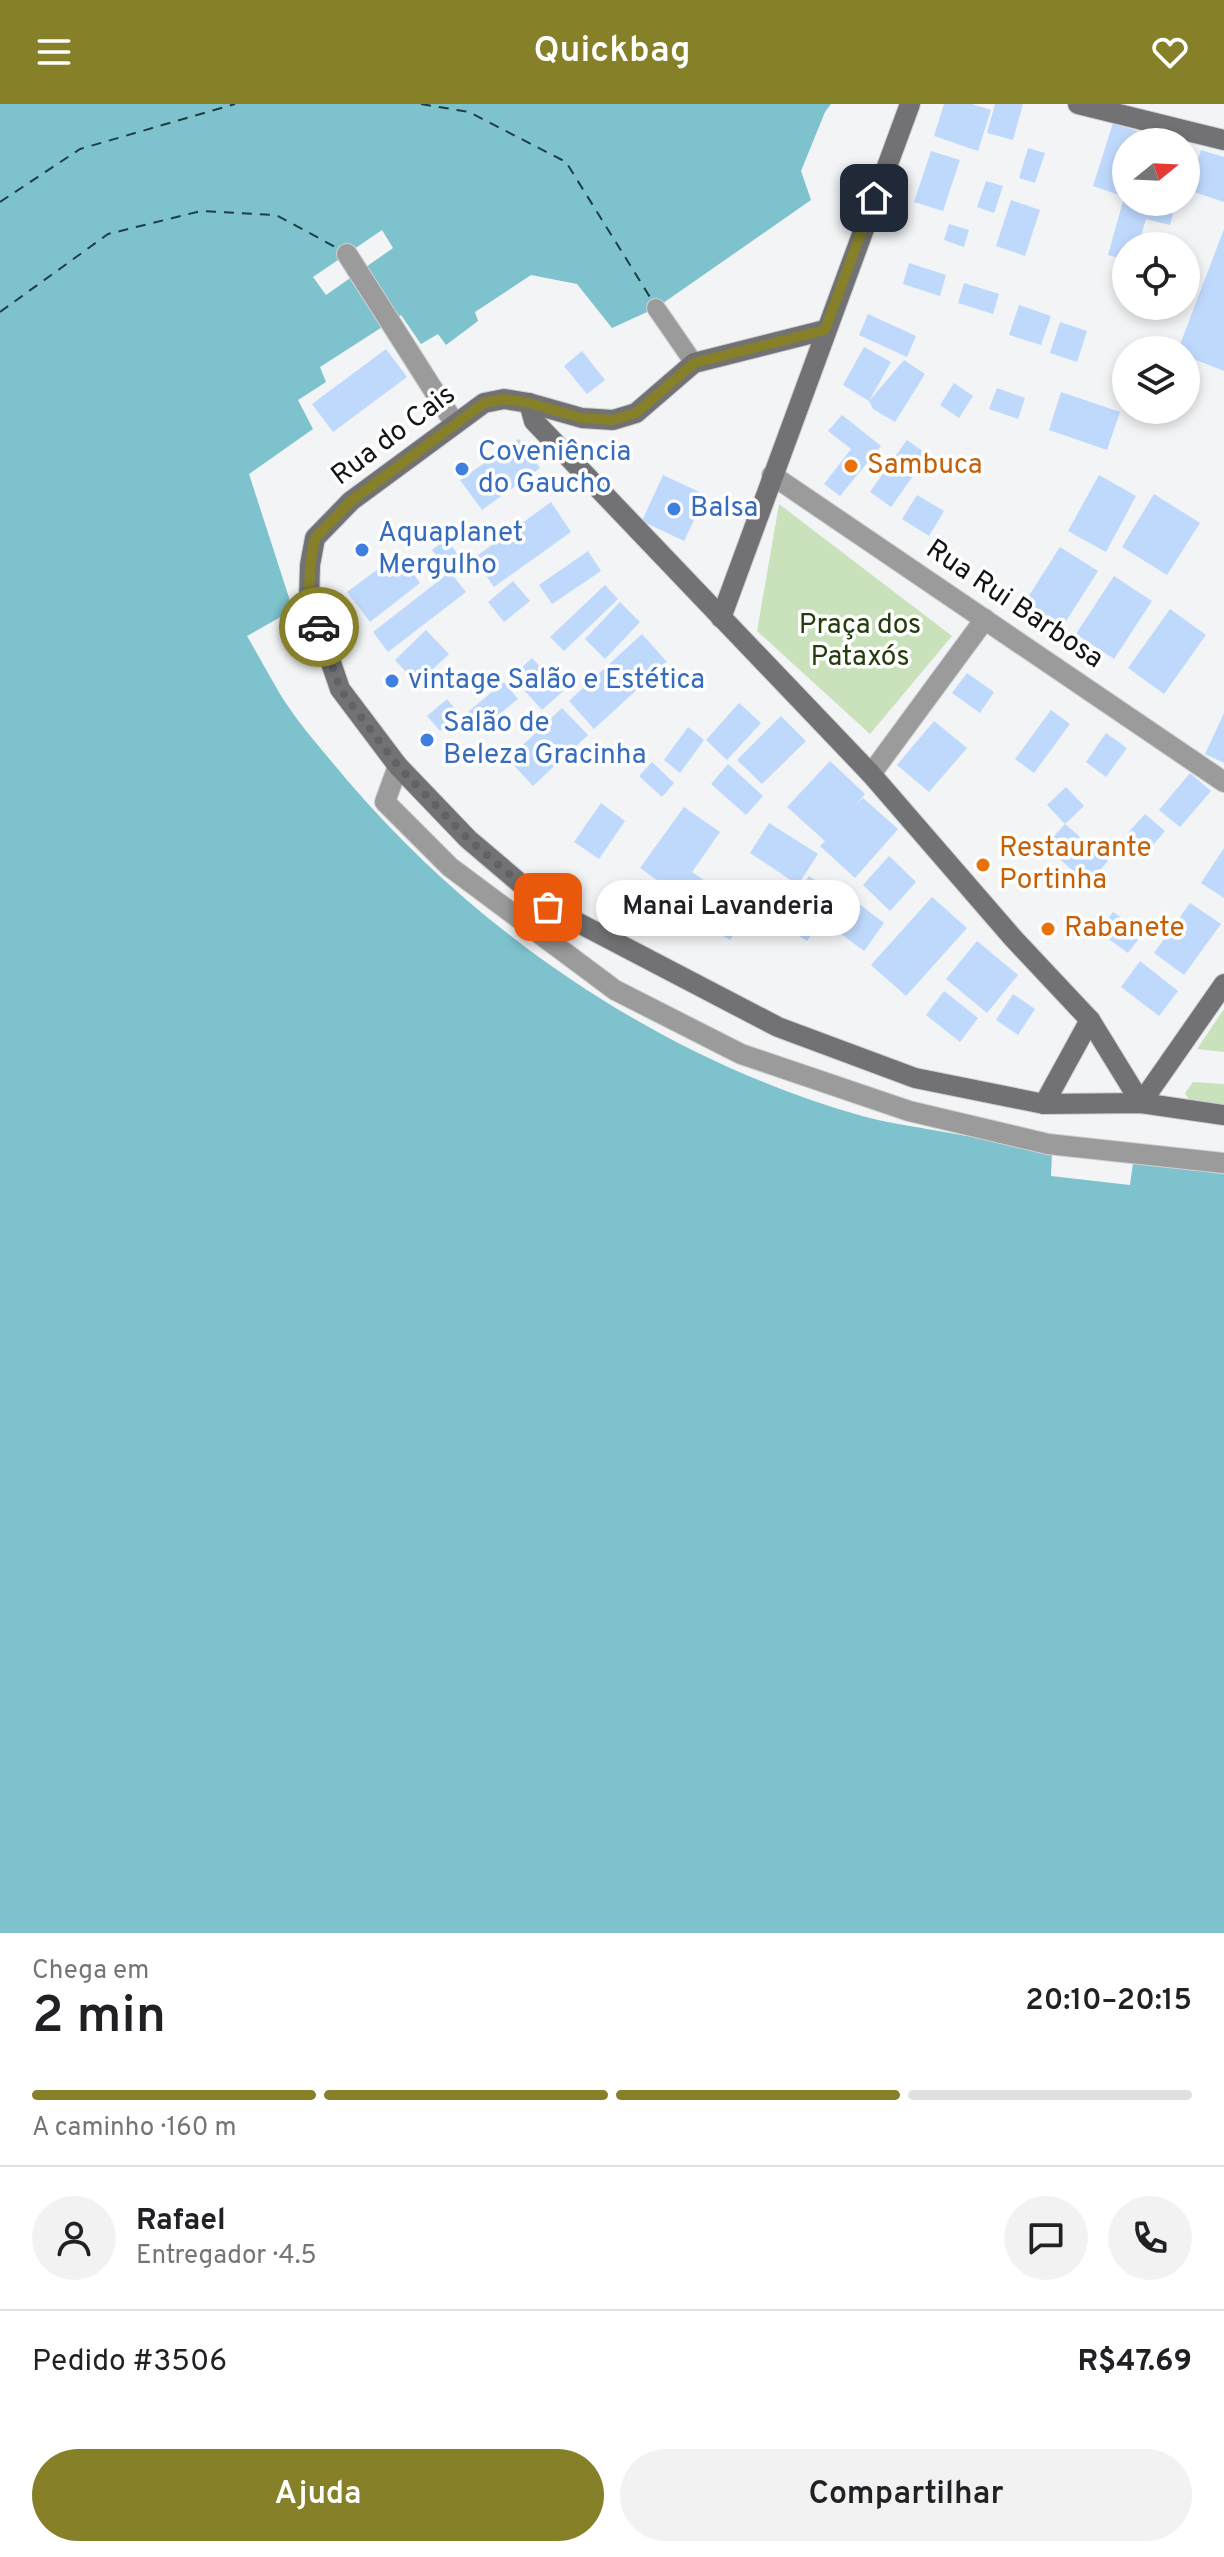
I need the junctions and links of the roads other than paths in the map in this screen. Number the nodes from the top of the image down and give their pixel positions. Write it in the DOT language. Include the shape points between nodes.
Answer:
graph roads {
  1 [pos="910,104"];
  2 [pos="1078,104"];
  3 [pos="1224,140"];
  4 [pos="347,254"];
  5 [pos="656,308"];
  6 [pos="825,330"];
  7 [pos="694,363"];
  8 [pos="529,403"];
  9 [pos="455,424"];
  10 [pos="772,475"];
  11 [pos="721,618"];
  12 [pos="985,619"];
  13 [pos="398,766"];
  14 [pos="871,774"];
  15 [pos="1224,782"];
  16 [pos="1224,984"];
  17 [pos="1090,1020"];
  18 [pos="1141,1103"];
  19 [pos="1044,1104"];
  20 [pos="1224,1115"];
  21 [pos="1224,1163"];
  1 -- 6 [label="main road"];
  2 -- 3 [label="main road"];
  4 -- 9 [label="street"];
  5 -- 7 [label="lane"];
  6 -- 7 [label="main road"];
  6 -- 10 [label="main road"];
  7 -- 8 [label="main road, Rua do Cais" via="636,413 613,420 582,418"];
  8 -- 9 [label="main road, Rua do Cais" via="494,400"];
  8 -- 11 [label="main road" via="534,421"];
  9 -- 13 [label="main road, Rua do Cais" via="351,501 315,538 310,565 309,599 340,689"];
  10 -- 11 [label="main road"];
  10 -- 12 [label="street, Rua Rui Barbosa"];
  11 -- 14 [label="main road"];
  12 -- 14 [label="street"];
  12 -- 15 [label="street, Rua Rui Barbosa"];
  13 -- 19 [label="main road" via="468,839 548,907 778,1027 915,1078"];
  13 -- 21 [label="street" via="385,802 450,867 615,990 741,1054 909,1111 1048,1144"];
  14 -- 17 [label="main road"];
  16 -- 18 [label="main road"];
  17 -- 18 [label="main road"];
  17 -- 19 [label="main road"];
  18 -- 19 [label="main road"];
  18 -- 20 [label="main road"];
}
